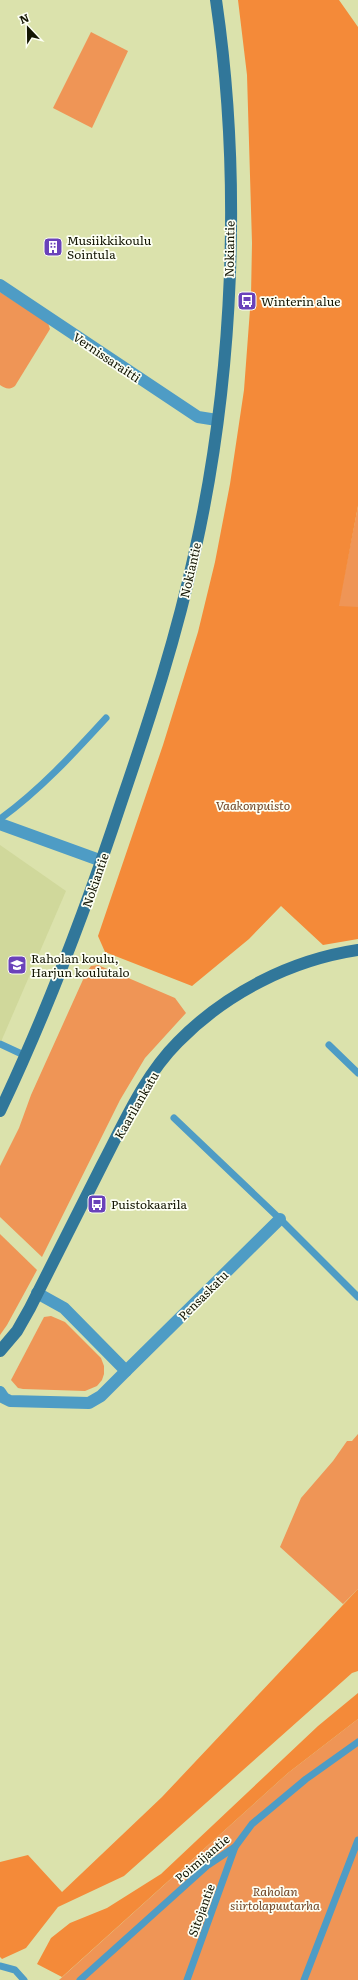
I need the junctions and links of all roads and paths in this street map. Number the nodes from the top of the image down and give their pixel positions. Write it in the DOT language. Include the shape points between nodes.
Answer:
graph roads {
  1 [pos="216,0"];
  2 [pos="0,285"];
  3 [pos="217,420"];
  4 [pos="106,718"];
  5 [pos="0,819"];
  6 [pos="0,824"];
  7 [pos="102,861"];
  8 [pos="358,950"];
  9 [pos="0,1044"];
  10 [pos="329,1045"];
  11 [pos="26,1056"];
  12 [pos="358,1073"];
  13 [pos="0,1111"];
  14 [pos="174,1118"];
  15 [pos="280,1219"];
  16 [pos="37,1293"];
  17 [pos="358,1298"];
  18 [pos="0,1352"];
  19 [pos="126,1371"];
  20 [pos="1,1397"];
  21 [pos="358,1742"];
  22 [pos="358,1840"];
  23 [pos="235,1847"];
  24 [pos="0,1966"];
  25 [pos="24,1980"];
  26 [pos="80,1980"];
  27 [pos="187,1980"];
  28 [pos="304,1980"];
  1 -- 3 [label="main road, Nokiantie" via="226,91 230,212 229,299 222,390"];
  2 -- 3 [label="street, Vernissaraitti" via="198,417"];
  3 -- 7 [label="main road, Nokiantie" via="196,550 176,628 155,701"];
  4 -- 5 [label="lane" via="62,766 22,803"];
  6 -- 7 [label="street"];
  7 -- 11 [label="main road, Nokiantie" via="70,951"];
  8 -- 16 [label="main road, Kaarilankatu" via="331,954 244,990 177,1042 140,1093"];
  9 -- 11 [label="lane"];
  10 -- 12 [label="lane"];
  11 -- 13 [label="main road, Nokiantie"];
  14 -- 15 [label="lane"];
  15 -- 17 [label="lane"];
  15 -- 19 [label="street, Pensaskatu"];
  16 -- 18 [label="main road, Kaarilankatu" via="17,1331"];
  16 -- 19 [label="street" via="59,1304"];
  19 -- 20 [label="street, Pensaskatu" via="101,1396 89,1403 15,1402"];
  21 -- 23 [label="lane, Poimijantie" via="306,1779 252,1824"];
  22 -- 28 [label="lane"];
  23 -- 26 [label="lane, Poimijantie" via="208,1865"];
  23 -- 27 [label="lane, Sitojantie"];
  24 -- 25 [label="lane" via="16,1970"];
}
